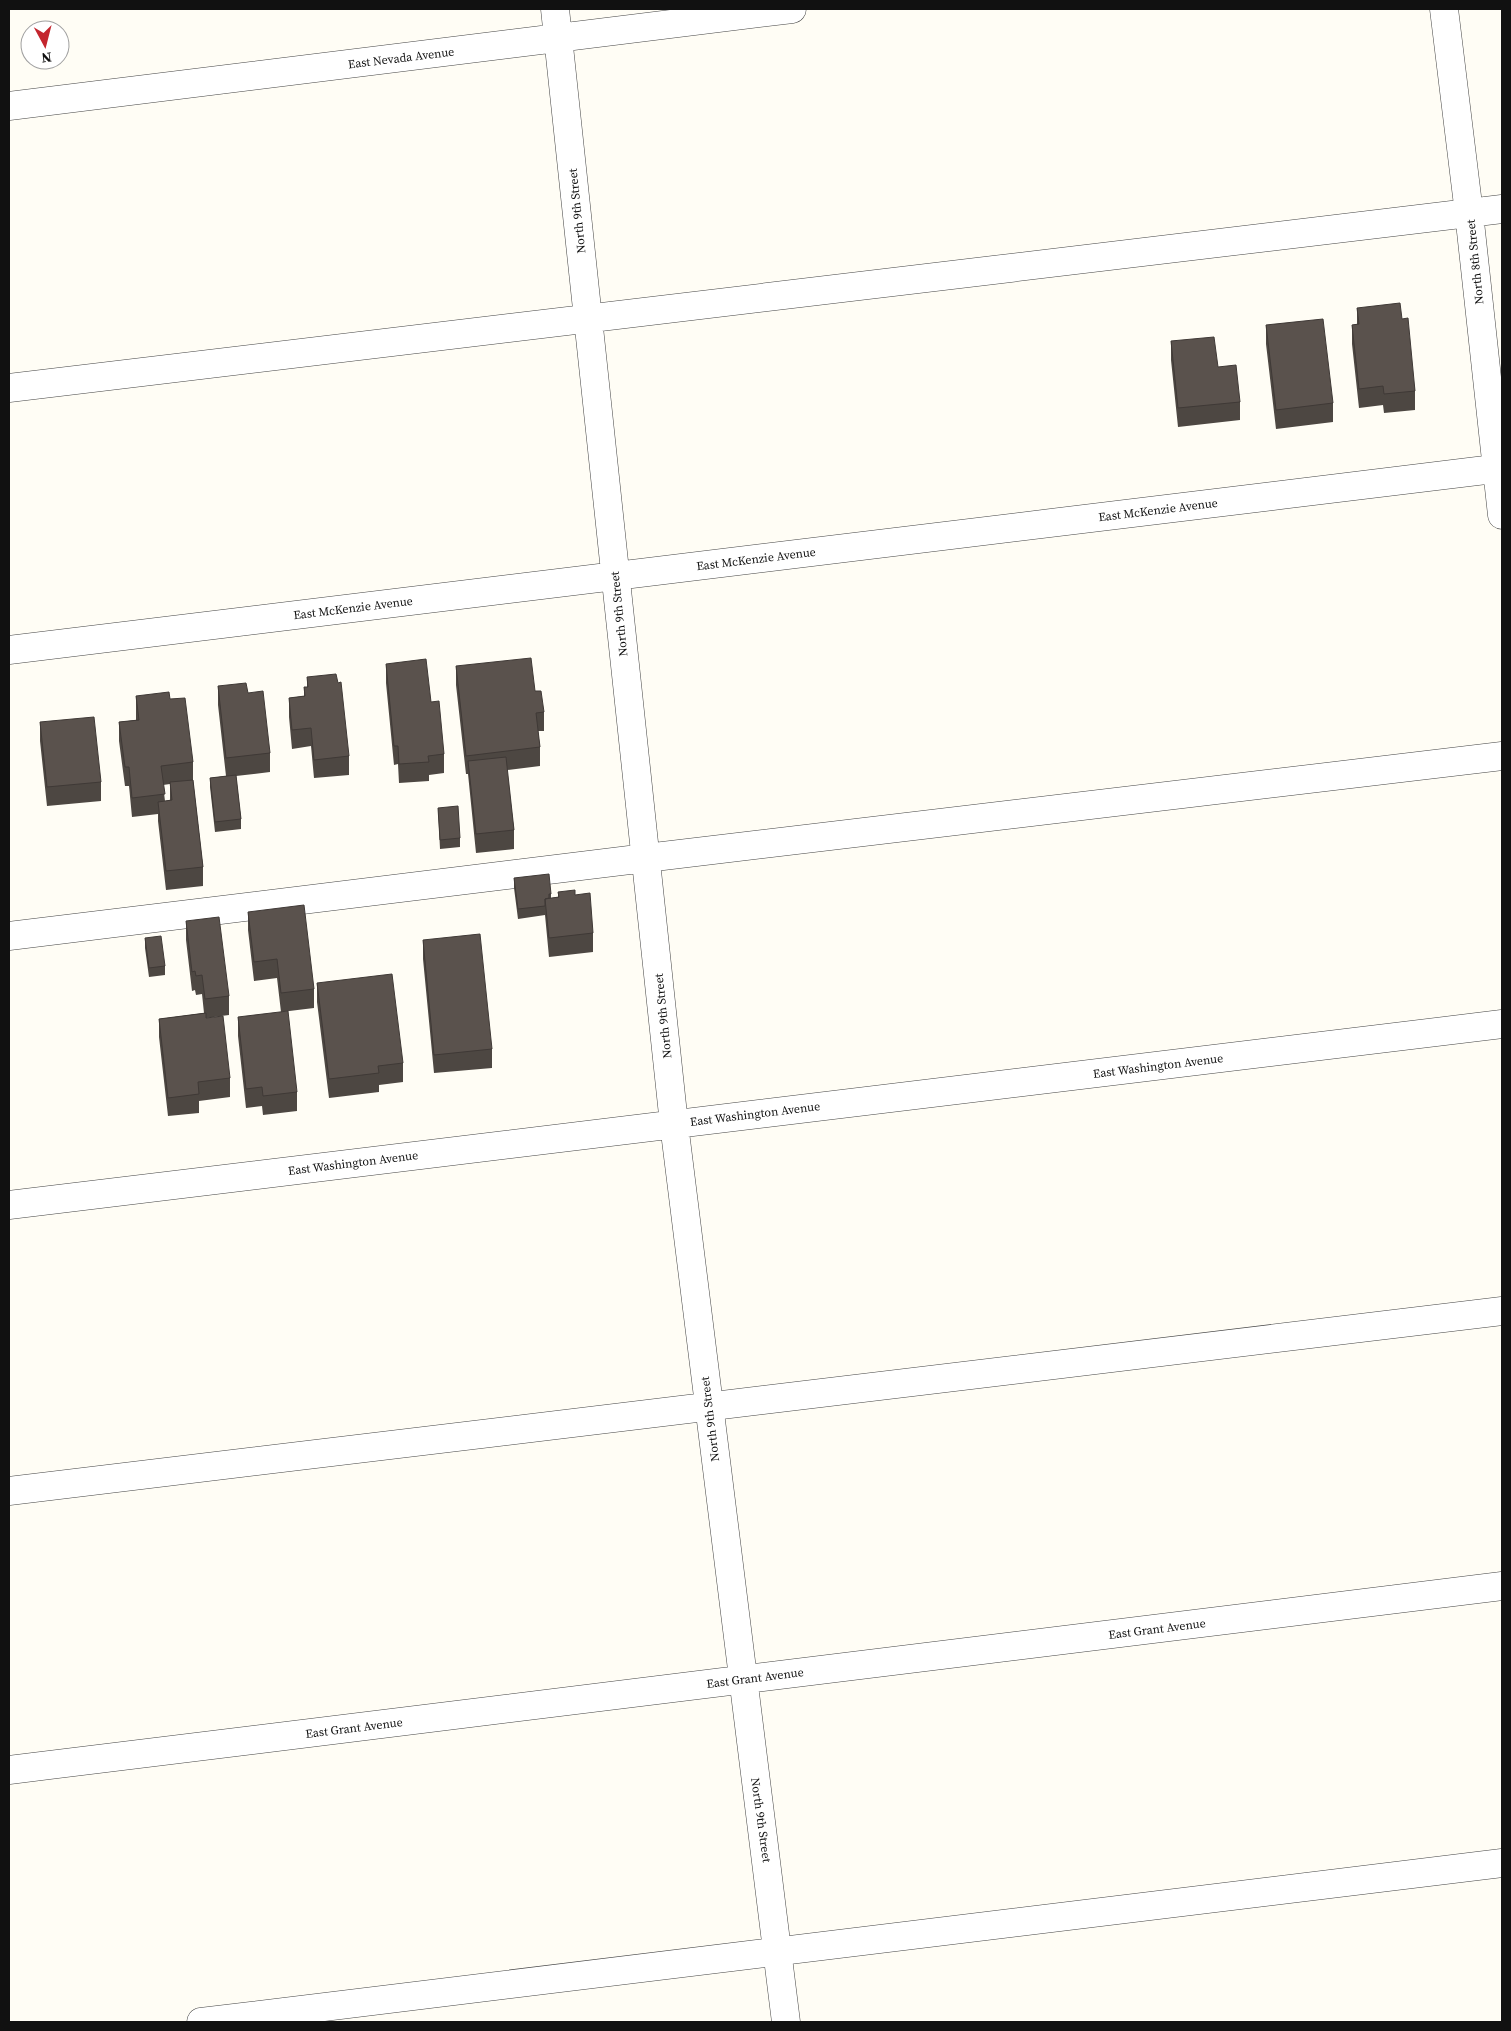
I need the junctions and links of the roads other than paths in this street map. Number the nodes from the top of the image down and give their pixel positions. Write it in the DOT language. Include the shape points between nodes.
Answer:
graph roads {
  1 [pos="555,9"];
  2 [pos="792,9"];
  3 [pos="1444,9"];
  4 [pos="558,39"];
  5 [pos="9,106"];
  6 [pos="1502,209"];
  7 [pos="1469,213"];
  8 [pos="588,318"];
  9 [pos="9,388"];
  10 [pos="1500,469"];
  11 [pos="1502,515"];
  12 [pos="615,576"];
  13 [pos="9,650"];
  14 [pos="1502,756"];
  15 [pos="646,858"];
  16 [pos="9,936"];
  17 [pos="1502,1024"];
  18 [pos="674,1124"];
  19 [pos="9,1205"];
  20 [pos="1502,1311"];
  21 [pos="709,1406"];
  22 [pos="9,1491"];
  23 [pos="1502,1586"];
  24 [pos="742,1680"];
  25 [pos="9,1770"];
  26 [pos="1502,1863"];
  27 [pos="778,1953"];
  28 [pos="201,2022"];
  29 [pos="786,2022"];
  1 -- 4 [label="street, North 9th Street"];
  2 -- 4 [label="street, East Nevada Avenue"];
  3 -- 7 [label="street, North 8th Street"];
  4 -- 5 [label="street, East Nevada Avenue"];
  4 -- 8 [label="street, North 9th Street"];
  6 -- 7 [label="street"];
  7 -- 8 [label="street"];
  7 -- 10 [label="street, North 8th Street"];
  8 -- 9 [label="street"];
  8 -- 12 [label="street, North 9th Street"];
  10 -- 11 [label="street, North 8th Street"];
  10 -- 12 [label="street, East McKenzie Avenue"];
  12 -- 13 [label="street, East McKenzie Avenue"];
  12 -- 15 [label="street, North 9th Street"];
  14 -- 15 [label="street"];
  15 -- 16 [label="street"];
  15 -- 18 [label="street, North 9th Street"];
  17 -- 18 [label="street, East Washington Avenue"];
  18 -- 19 [label="street, East Washington Avenue"];
  18 -- 21 [label="street, North 9th Street"];
  20 -- 21 [label="street"];
  21 -- 22 [label="street"];
  21 -- 24 [label="street, North 9th Street"];
  23 -- 24 [label="street, East Grant Avenue"];
  24 -- 25 [label="street, East Grant Avenue"];
  24 -- 27 [label="street, North 9th Street"];
  26 -- 27 [label="street"];
  27 -- 28 [label="street"];
  27 -- 29 [label="street, North 9th Street"];
}
